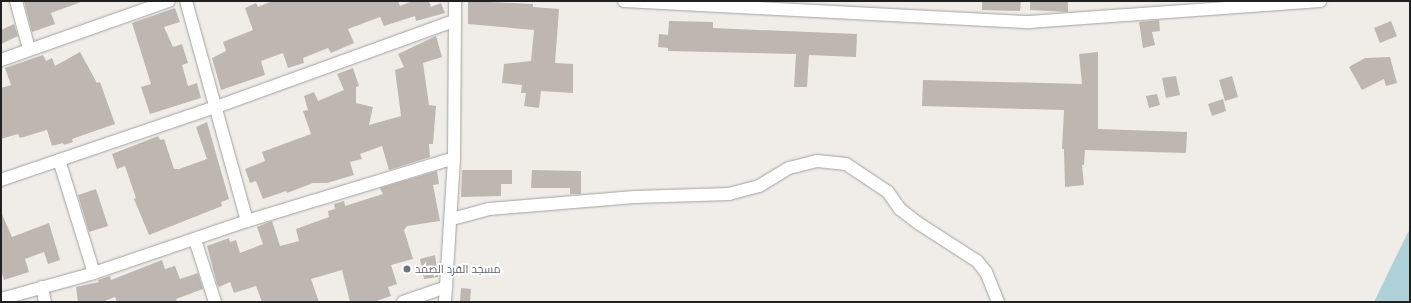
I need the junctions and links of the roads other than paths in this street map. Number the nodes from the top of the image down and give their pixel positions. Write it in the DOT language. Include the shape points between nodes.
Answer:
graph roads {
  1 [pos="16,1"];
  2 [pos="169,1"];
  3 [pos="186,1"];
  4 [pos="455,1"];
  5 [pos="624,1"];
  6 [pos="1294,1"];
  7 [pos="1320,1"];
  8 [pos="454,20"];
  9 [pos="29,49"];
  10 [pos="1,60"];
  11 [pos="216,107"];
  12 [pos="454,158"];
  13 [pos="58,160"];
  14 [pos="1,180"];
  15 [pos="452,219"];
  16 [pos="247,221"];
  17 [pos="195,240"];
  18 [pos="94,273"];
  19 [pos="42,287"];
  20 [pos="446,287"];
  21 [pos="1,299"];
  22 [pos="45,302"];
  23 [pos="215,302"];
  24 [pos="403,302"];
  25 [pos="445,302"];
  26 [pos="998,302"];
  1 -- 9 [label="street"];
  2 -- 9 [label="street"];
  3 -- 11 [label="street"];
  4 -- 8 [label="street"];
  5 -- 6 [label="street" via="1029,22"];
  6 -- 7 [label="street"];
  8 -- 11 [label="street"];
  8 -- 12 [label="street"];
  9 -- 10 [label="street"];
  11 -- 13 [label="street"];
  11 -- 16 [label="street"];
  12 -- 15 [label="street"];
  12 -- 16 [label="street"];
  13 -- 14 [label="street"];
  13 -- 18 [label="street"];
  15 -- 20 [label="street"];
  15 -- 26 [label="street" via="489,209 635,197 729,194 759,186 789,168 817,161 846,164 888,192 900,209 918,223 977,261 986,272"];
  16 -- 17 [label="street"];
  17 -- 18 [label="street"];
  17 -- 23 [label="street"];
  18 -- 19 [label="street"];
  19 -- 21 [label="street"];
  19 -- 22 [label="street"];
  20 -- 24 [label="street"];
  20 -- 25 [label="street"];
}
